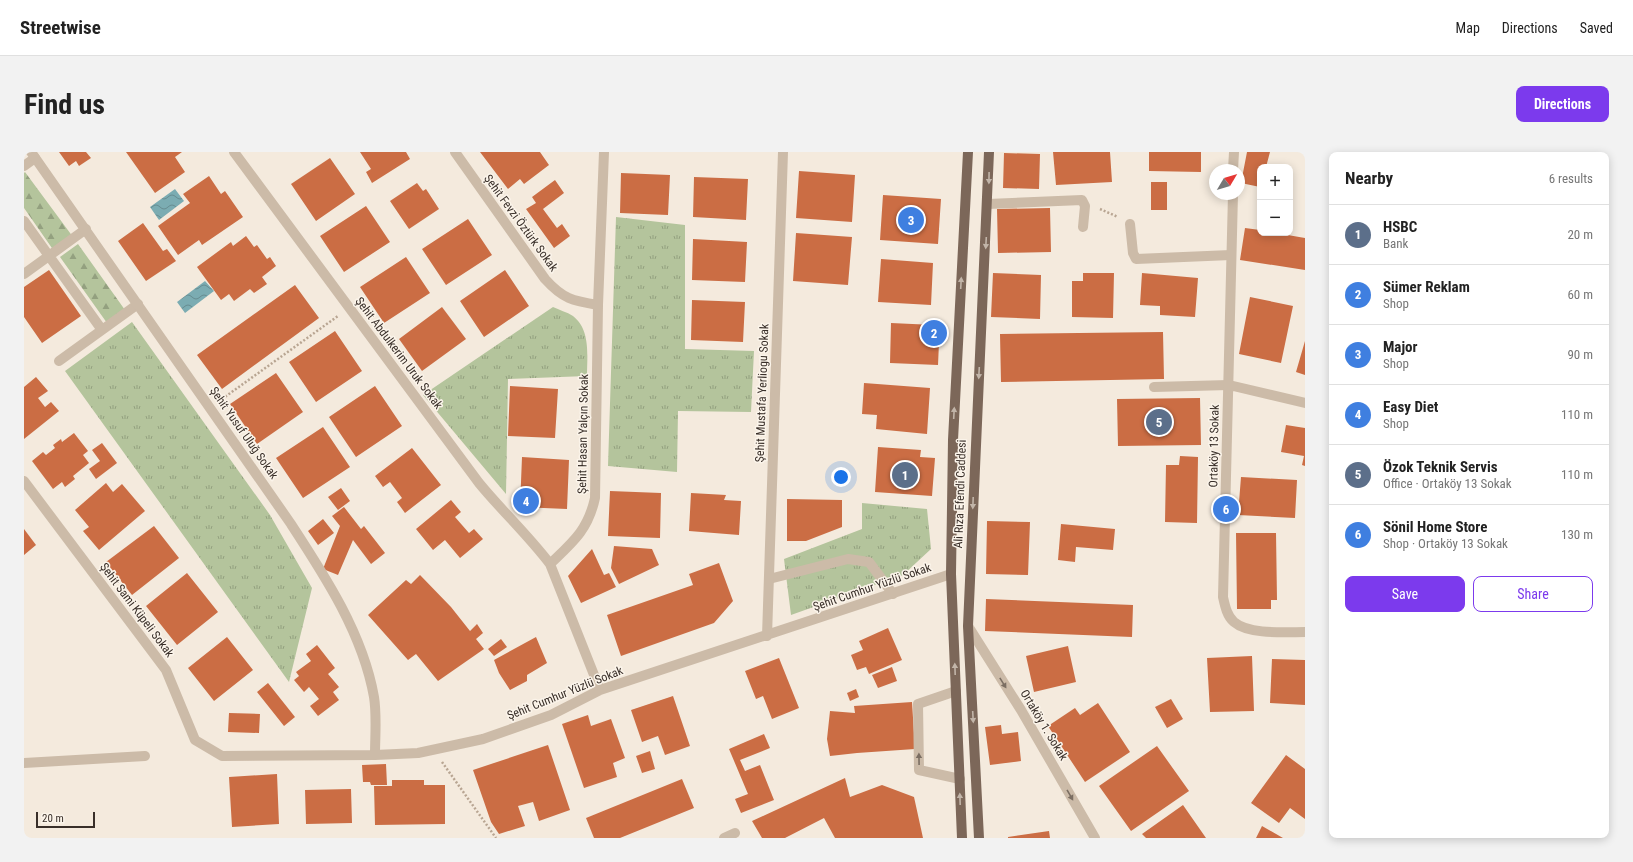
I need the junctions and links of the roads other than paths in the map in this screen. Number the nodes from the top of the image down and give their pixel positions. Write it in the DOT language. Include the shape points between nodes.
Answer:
graph roads {
  1 [pos="234,152"];
  2 [pos="455,152"];
  3 [pos="604,152"];
  4 [pos="783,152"];
  5 [pos="968,152"];
  6 [pos="990,152"];
  7 [pos="1234,152"];
  8 [pos="33,155"];
  9 [pos="1233,164"];
  10 [pos="24,166"];
  11 [pos="1233,200"];
  12 [pos="988,204"];
  13 [pos="24,221"];
  14 [pos="1130,224"];
  15 [pos="1083,227"];
  16 [pos="86,229"];
  17 [pos="1231,255"];
  18 [pos="49,256"];
  19 [pos="24,274"];
  20 [pos="138,304"];
  21 [pos="598,305"];
  22 [pos="102,330"];
  23 [pos="60,361"];
  24 [pos="1229,385"];
  25 [pos="1154,387"];
  26 [pos="1305,403"];
  27 [pos="24,480"];
  28 [pos="550,564"];
  29 [pos="952,574"];
  30 [pos="769,578"];
  31 [pos="893,594"];
  32 [pos="968,626"];
  33 [pos="1305,632"];
  34 [pos="768,636"];
  35 [pos="600,690"];
  36 [pos="956,691"];
  37 [pos="375,755"];
  38 [pos="145,756"];
  39 [pos="222,756"];
  40 [pos="24,763"];
  41 [pos="960,779"];
  42 [pos="735,833"];
  43 [pos="724,838"];
  44 [pos="962,838"];
  45 [pos="979,838"];
  46 [pos="1095,838"];
  1 -- 28 [label="street, Şehit Abdulkerim Uruk Sokak" via="479,483"];
  2 -- 21 [label="street, Şehit Fevzi Öztürk Sokak" via="552,287 568,299"];
  3 -- 21 [label="street, Şehit Hasan Yalçın Sokak"];
  4 -- 30 [label="street, Şehit Mustafa Yerliogu Sokak"];
  29 -- 5 [label="main road, Ali Rıza Efendi Caddesi, one-way" via="953,440"];
  6 -- 12 [label="main road, Ali Rıza Efendi Caddesi, one-way"];
  7 -- 9 [label="street"];
  8 -- 10 [label="street"];
  8 -- 16 [label="street, Şehit Yusuf Uluğ Sokak"];
  11 -- 17 [label="street, Ortaköy 13 Sokak"];
  12 -- 15 [label="street" via="1082,200 1085,207"];
  12 -- 32 [label="main road, Ali Rıza Efendi Caddesi, one-way"];
  13 -- 18 [label="street"];
  14 -- 17 [label="street" via="1136,259"];
  16 -- 18 [label="street"];
  16 -- 20 [label="street, Şehit Yusuf Uluğ Sokak"];
  17 -- 24 [label="street, Ortaköy 13 Sokak"];
  18 -- 19 [label="street"];
  18 -- 22 [label="street"];
  20 -- 22 [label="street"];
  20 -- 37 [label="street, Şehit Yusuf Uluğ Sokak" via="291,524 341,608 361,653 374,698"];
  21 -- 28 [label="street, Şehit Hasan Yalçın Sokak" via="595,498 592,511 579,536"];
  22 -- 23 [label="street"];
  24 -- 25 [label="street"];
  24 -- 26 [label="street"];
  24 -- 33 [label="street, Ortaköy 13 Sokak" via="1224,604 1234,622 1247,629"];
  27 -- 39 [label="street, Şehit Sami Küpeli Sokak" via="166,670 196,740"];
  28 -- 35 [label="street"];
  29 -- 31 [label="street, Şehit Cumhur Yüzlü Sokak"];
  36 -- 29 [label="main road, Ali Rıza Efendi Caddesi, one-way"];
  30 -- 31 [label="street" via="848,559 859,560 869,562"];
  30 -- 34 [label="street, Şehit Mustafa Yerliogu Sokak"];
  31 -- 34 [label="street, Şehit Cumhur Yüzlü Sokak"];
  32 -- 45 [label="main road, Ali Rıza Efendi Caddesi, one-way"];
  32 -- 46 [label="street, Ortaköy 1. Sokak, one-way" via="1021,710"];
  34 -- 35 [label="street, Şehit Cumhur Yüzlü Sokak"];
  35 -- 37 [label="street, Şehit Cumhur Yüzlü Sokak" via="551,714 483,739 418,753"];
  36 -- 41 [label="main road, Ali Rıza Efendi Caddesi"];
  41 -- 36 [label="street, one-way" via="919,770 918,704"];
  37 -- 39 [label="street, Şehit Cumhur Yüzlü Sokak"];
  38 -- 40 [label="street"];
  44 -- 41 [label="main road, Ali Rıza Efendi Caddesi, one-way"];
  42 -- 43 [label="street"];
}
